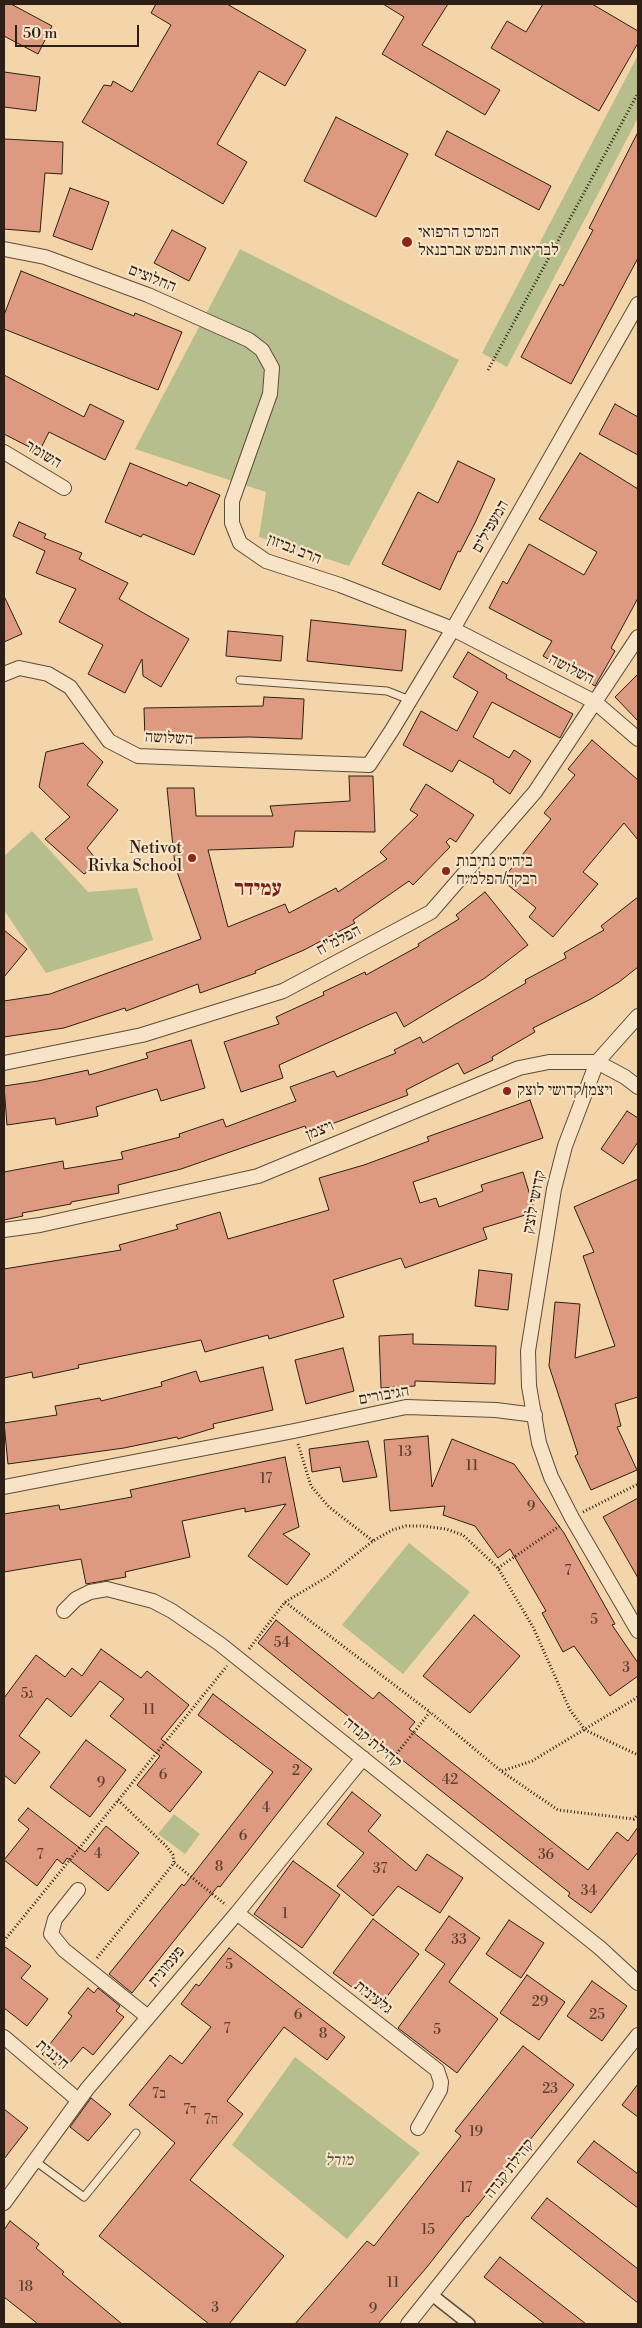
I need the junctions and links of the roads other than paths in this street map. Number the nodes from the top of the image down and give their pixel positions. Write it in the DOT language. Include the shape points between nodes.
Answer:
graph roads {
  1 [pos="4,249"];
  2 [pos="638,304"];
  3 [pos="272,368"];
  4 [pos="4,452"];
  5 [pos="64,488"];
  6 [pos="453,629"];
  7 [pos="638,637"];
  8 [pos="4,674"];
  9 [pos="240,680"];
  10 [pos="410,700"];
  11 [pos="595,702"];
  12 [pos="638,739"];
  13 [pos="369,765"];
  14 [pos="638,1016"];
  15 [pos="596,1062"];
  16 [pos="4,1063"];
  17 [pos="638,1087"];
  18 [pos="4,1230"];
  19 [pos="534,1416"];
  20 [pos="4,1487"];
  21 [pos="64,1611"];
  22 [pos="638,1631"];
  23 [pos="363,1758"];
  24 [pos="78,1890"];
  25 [pos="237,1913"];
  26 [pos="638,1983"];
  27 [pos="148,2017"];
  28 [pos="638,2035"];
  29 [pos="4,2037"];
  30 [pos="78,2100"];
  31 [pos="418,2128"];
  32 [pos="136,2133"];
  33 [pos="35,2161"];
  34 [pos="4,2203"];
  35 [pos="432,2295"];
  36 [pos="408,2324"];
  37 [pos="469,2324"];
  1 -- 3 [label="street, החלוצים" via="45,257 148,295 249,340 262,350"];
  2 -- 6 [label="street, המעפילים"];
  3 -- 6 [label="street, הרב גביזון" via="270,394 232,500 232,523 240,543 266,561"];
  4 -- 5 [label="street, השומר"];
  6 -- 10 [label="street, המעפילים"];
  6 -- 11 [label="street, השלושה"];
  7 -- 11 [label="street, הפלמ\"ח"];
  8 -- 13 [label="street, השלושה" via="19,668 48,674 70,687 109,741 138,756"];
  9 -- 10 [label="lane" via="387,691"];
  10 -- 13 [label="street, המעפילים"];
  11 -- 12 [label="street, השלושה"];
  11 -- 16 [label="street, הפלמ\"ח" via="535,792 431,912 282,992 142,1035"];
  14 -- 15 [label="street, קדושי לוצק"];
  15 -- 17 [label="street, ויצמן"];
  15 -- 18 [label="street, ויצמן" via="549,1062 519,1068 258,1176 40,1225"];
  15 -- 19 [label="street, קדושי לוצק" via="565,1146 554,1189 528,1351 528,1386"];
  19 -- 20 [label="street, הגיבורים" via="496,1410 406,1407"];
  19 -- 22 [label="street" via="542,1452 552,1477 572,1518"];
  21 -- 23 [label="street, קהילת קנדה" via="76,1599 107,1589 128,1593 172,1611 235,1656"];
  23 -- 25 [label="street, פעמונית"];
  23 -- 26 [label="street, קהילת קנדה" via="600,1948"];
  24 -- 27 [label="street" via="55,1919 51,1934 64,1950"];
  25 -- 27 [label="street, פעמונית"];
  25 -- 31 [label="street, גלעינית" via="437,2070 440,2090"];
  27 -- 30 [label="street, פעמונית"];
  28 -- 35 [label="street, קהילת קנדה"];
  29 -- 30 [label="street, חיננית"];
  30 -- 33 [label="street, פעמונית"];
  32 -- 33 [label="lane" via="84,2197"];
  33 -- 34 [label="street, פעמונית"];
  35 -- 36 [label="street, קהילת קנדה"];
  35 -- 37 [label="street"];
}
